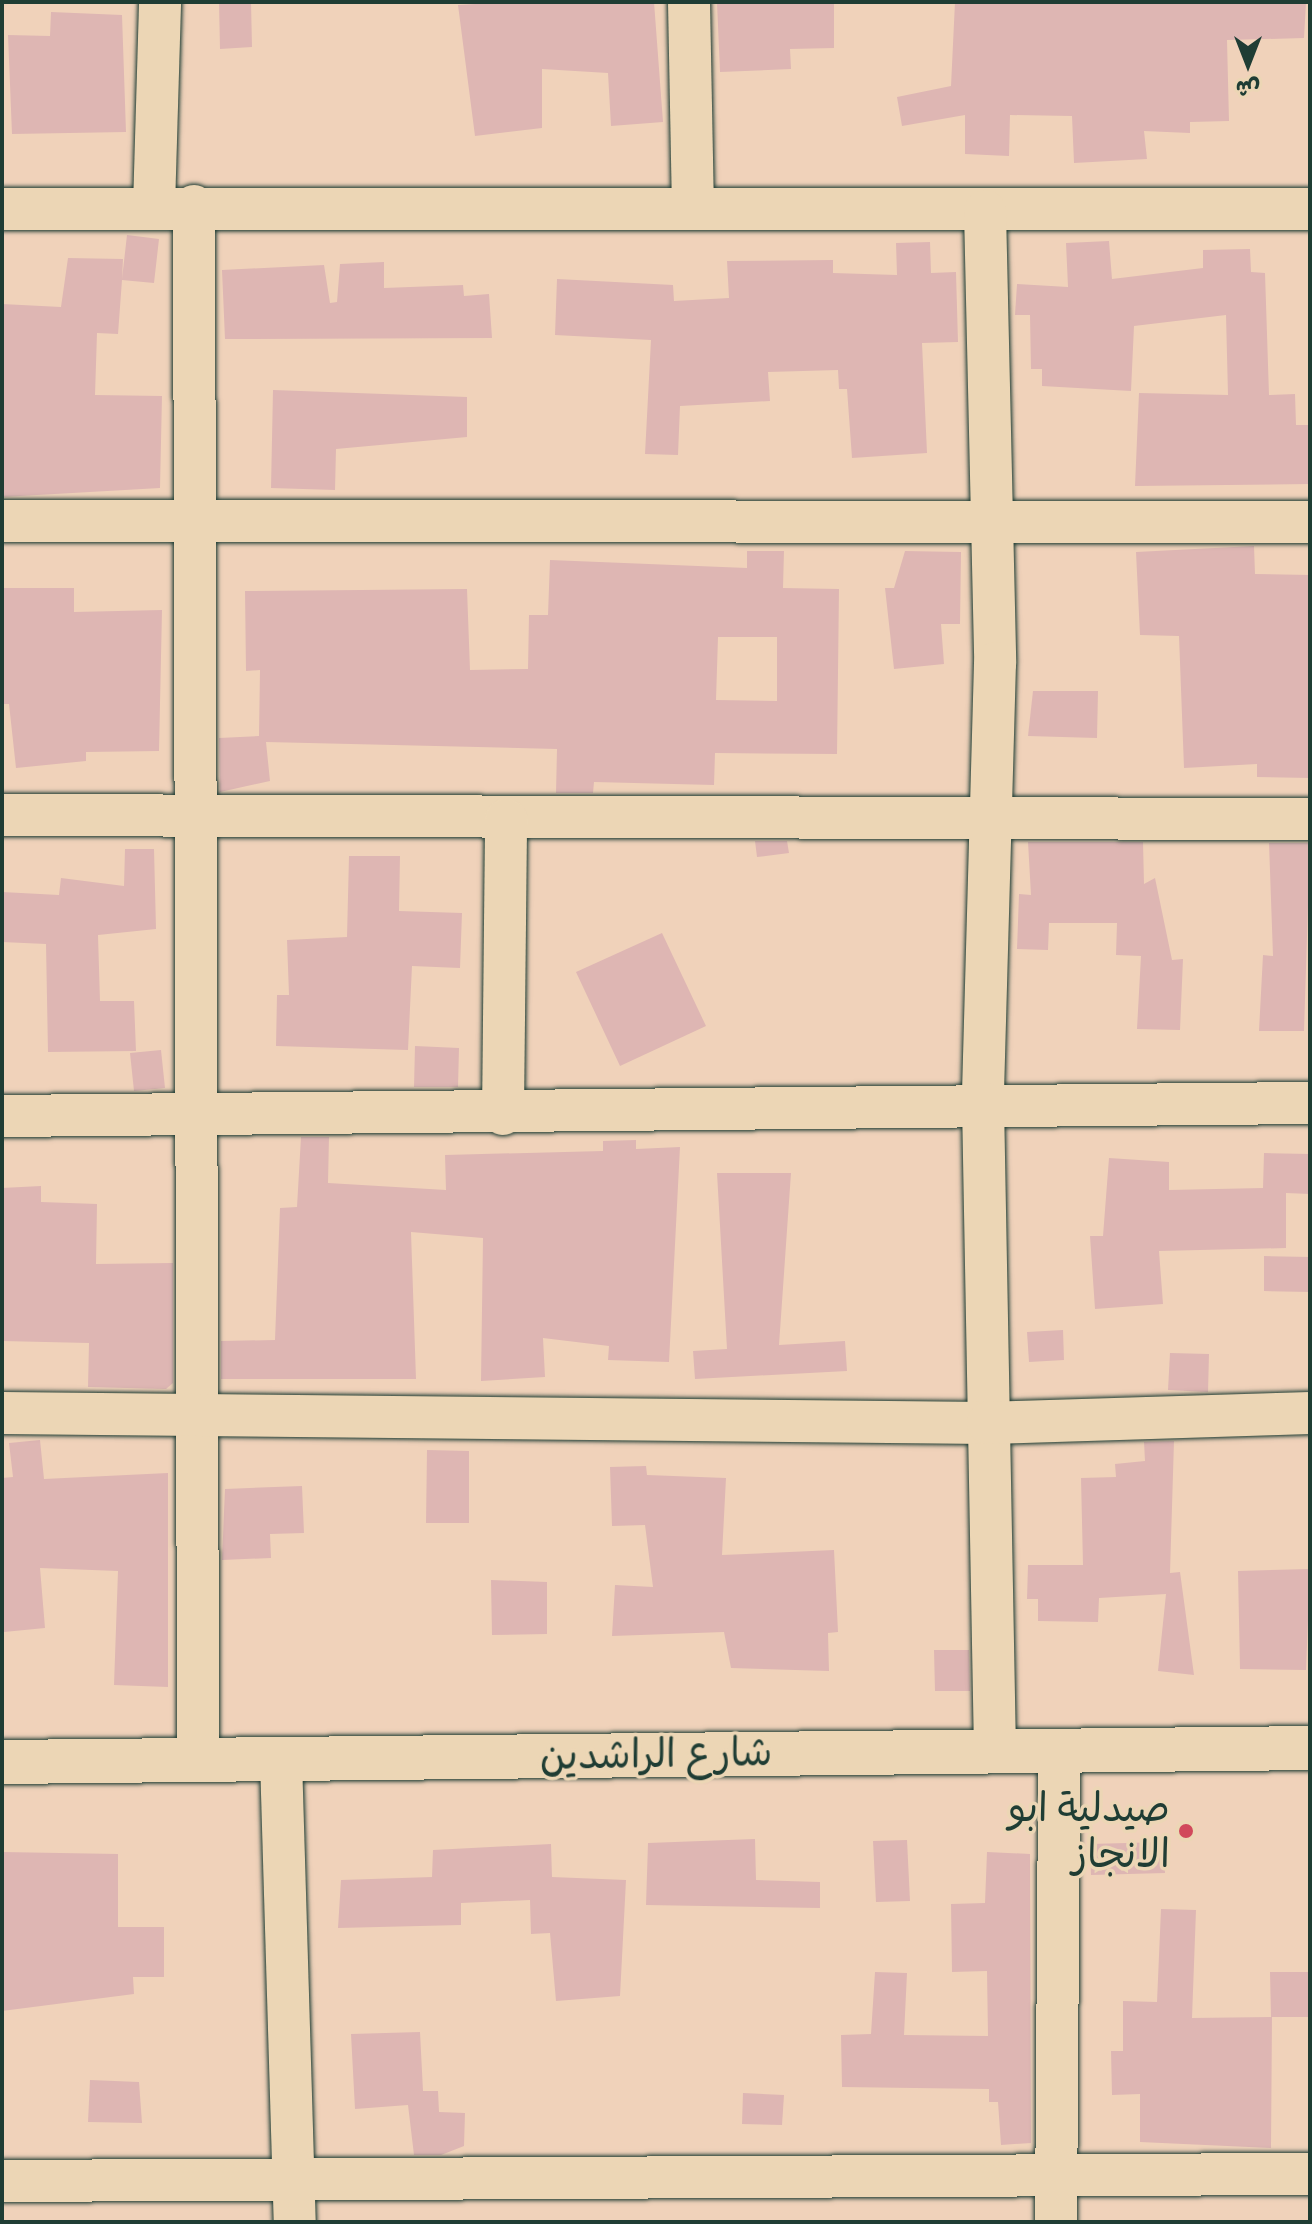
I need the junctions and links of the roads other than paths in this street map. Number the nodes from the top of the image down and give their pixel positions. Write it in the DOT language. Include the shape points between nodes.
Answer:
graph roads {
  1 [pos="160,2"];
  2 [pos="689,2"];
  3 [pos="174,206"];
  4 [pos="2,209"];
  5 [pos="693,209"];
  6 [pos="1310,209"];
  7 [pos="985,211"];
  8 [pos="196,519"];
  9 [pos="2,521"];
  10 [pos="1310,522"];
  11 [pos="988,524"];
  12 [pos="196,813"];
  13 [pos="2,815"];
  14 [pos="1310,819"];
  15 [pos="506,820"];
  16 [pos="988,822"];
  17 [pos="983,1103"];
  18 [pos="1310,1103"];
  19 [pos="503,1114"];
  20 [pos="2,1116"];
  21 [pos="201,1117"];
  22 [pos="2,1413"];
  23 [pos="1310,1413"];
  24 [pos="197,1414"];
  25 [pos="988,1423"];
  26 [pos="1310,1748"];
  27 [pos="995,1750"];
  28 [pos="1059,1751"];
  29 [pos="198,1759"];
  30 [pos="281,1759"];
  31 [pos="2,1762"];
  32 [pos="1310,2174"];
  33 [pos="1055,2175"];
  34 [pos="2,2181"];
  35 [pos="295,2202"];
  36 [pos="1056,2222"];
  1 -- 3 [label="street"];
  2 -- 5 [label="street"];
  3 -- 4 [label="street"];
  3 -- 5 [label="street"];
  3 -- 8 [label="street"];
  5 -- 7 [label="street"];
  6 -- 7 [label="street"];
  7 -- 11 [label="street"];
  8 -- 9 [label="street"];
  8 -- 11 [label="street"];
  8 -- 12 [label="street"];
  10 -- 11 [label="street"];
  11 -- 16 [label="street" via="995,663"];
  12 -- 13 [label="street"];
  12 -- 15 [label="street"];
  12 -- 21 [label="street"];
  14 -- 16 [label="street"];
  15 -- 16 [label="street"];
  15 -- 19 [label="street"];
  16 -- 17 [label="street"];
  17 -- 18 [label="street"];
  17 -- 19 [label="street"];
  17 -- 25 [label="street"];
  19 -- 21 [label="street"];
  20 -- 21 [label="street"];
  21 -- 24 [label="street"];
  22 -- 24 [label="street"];
  23 -- 25 [label="street"];
  24 -- 25 [label="street"];
  24 -- 29 [label="street"];
  25 -- 27 [label="street"];
  26 -- 28 [label="street, شارع الراشدين"];
  27 -- 28 [label="street, شارع الراشدين"];
  27 -- 30 [label="street, شارع الراشدين"];
  28 -- 33 [label="street"];
  29 -- 30 [label="street, شارع الراشدين"];
  29 -- 31 [label="street, شارع الراشدين"];
  30 -- 35 [label="street"];
  32 -- 33 [label="street"];
  33 -- 35 [label="street"];
  33 -- 36 [label="street"];
  34 -- 35 [label="street"];
}
